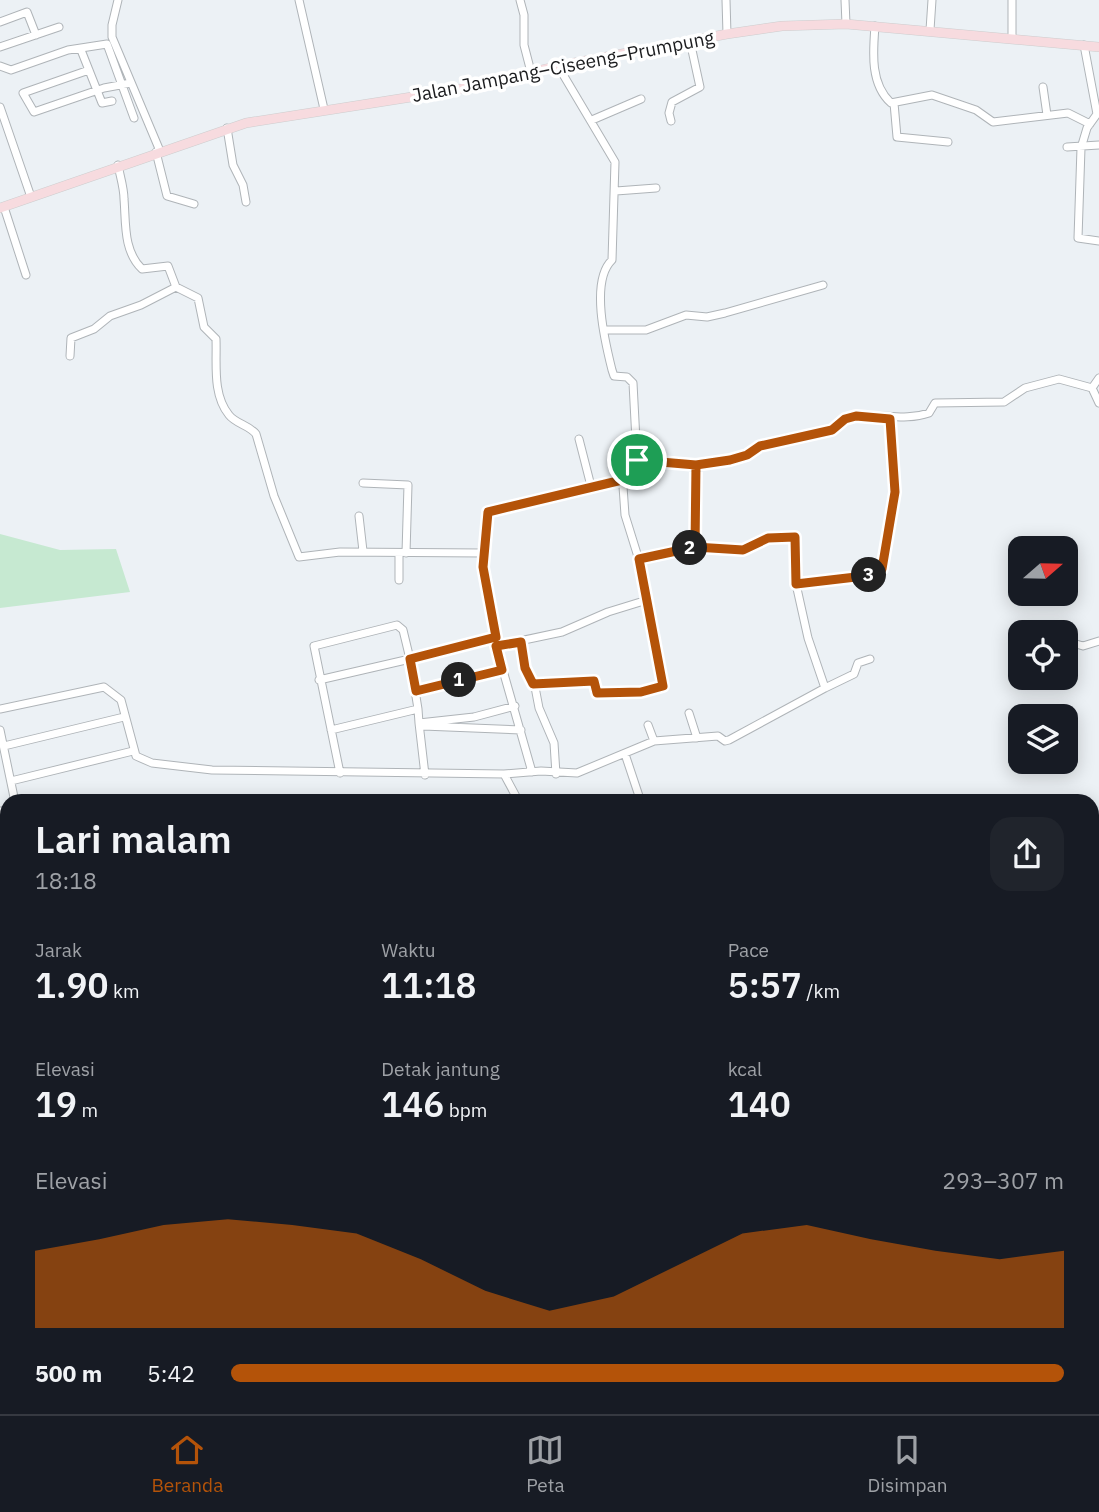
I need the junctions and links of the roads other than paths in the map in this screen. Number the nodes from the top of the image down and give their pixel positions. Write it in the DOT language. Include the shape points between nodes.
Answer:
graph roads {
  1 [pos="118,0"];
  2 [pos="299,0"];
  3 [pos="520,0"];
  4 [pos="726,0"];
  5 [pos="845,0"];
  6 [pos="932,0"];
  7 [pos="1013,0"];
  8 [pos="0,22"];
  9 [pos="846,24"];
  10 [pos="875,26"];
  11 [pos="59,27"];
  12 [pos="930,30"];
  13 [pos="727,34"];
  14 [pos="36,35"];
  15 [pos="1012,39"];
  16 [pos="690,41"];
  17 [pos="1084,46"];
  18 [pos="0,47"];
  19 [pos="1099,47"];
  20 [pos="82,50"];
  21 [pos="0,66"];
  22 [pos="558,66"];
  23 [pos="89,70"];
  24 [pos="531,72"];
  25 [pos="131,83"];
  26 [pos="122,84"];
  27 [pos="1043,87"];
  28 [pos="96,90"];
  29 [pos="641,99"];
  30 [pos="112,101"];
  31 [pos="894,103"];
  32 [pos="0,107"];
  33 [pos="324,109"];
  34 [pos="1047,115"];
  35 [pos="134,118"];
  36 [pos="592,120"];
  37 [pos="671,121"];
  38 [pos="1090,124"];
  39 [pos="227,128"];
  40 [pos="948,142"];
  41 [pos="1099,145"];
  42 [pos="1067,147"];
  43 [pos="1081,148"];
  44 [pos="158,152"];
  45 [pos="118,165"];
  46 [pos="656,188"];
  47 [pos="616,191"];
  48 [pos="31,197"];
  49 [pos="246,202"];
  50 [pos="194,204"];
  51 [pos="2,207"];
  52 [pos="1099,241"];
  53 [pos="26,275"];
  54 [pos="823,285"];
  55 [pos="176,287"];
  56 [pos="604,330"];
  57 [pos="70,356"];
  58 [pos="1099,378"];
  59 [pos="1093,388"];
  60 [pos="1099,403"];
  61 [pos="890,419"];
  62 [pos="579,439"];
  63 [pos="637,460"];
  64 [pos="696,465"];
  65 [pos="622,480"];
  66 [pos="363,483"];
  67 [pos="591,486"];
  68 [pos="359,516"];
  69 [pos="695,547"];
  70 [pos="363,551"];
  71 [pos="403,553"];
  72 [pos="483,553"];
  73 [pos="639,559"];
  74 [pos="399,580"];
  75 [pos="796,584"];
  76 [pos="647,600"];
  77 [pos="1099,641"];
  78 [pos="496,642"];
  79 [pos="521,642"];
  80 [pos="1078,645"];
  81 [pos="410,659"];
  82 [pos="870,659"];
  83 [pos="502,670"];
  84 [pos="320,680"];
  85 [pos="533,684"];
  86 [pos="825,688"];
  87 [pos="416,691"];
  88 [pos="515,706"];
  89 [pos="1,707"];
  90 [pos="418,709"];
  91 [pos="689,713"];
  92 [pos="124,717"];
  93 [pos="419,725"];
  94 [pos="648,725"];
  95 [pos="0,730"];
  96 [pos="331,730"];
  97 [pos="520,730"];
  98 [pos="697,738"];
  99 [pos="654,741"];
  100 [pos="3,750"];
  101 [pos="133,751"];
  102 [pos="625,754"];
  103 [pos="532,772"];
  104 [pos="340,773"];
  105 [pos="504,774"];
  106 [pos="556,774"];
  107 [pos="425,775"];
  108 [pos="11,781"];
  109 [pos="13,794"];
  110 [pos="515,794"];
  111 [pos="638,794"];
  1 -- 25 [label="street" via="112,37"];
  2 -- 33 [label="street"];
  3 -- 24 [label="street"];
  4 -- 13 [label="street"];
  5 -- 9 [label="street"];
  6 -- 12 [label="street"];
  7 -- 15 [label="street"];
  8 -- 14 [label="street" via="27,12"];
  9 -- 10 [label="main road, Jalan Jampang–Ciseeng–Prumpung"];
  9 -- 13 [label="main road, Jalan Jampang–Ciseeng–Prumpung"];
  10 -- 12 [label="main road, Jalan Jampang–Ciseeng–Prumpung"];
  10 -- 31 [label="street" via="877,83"];
  11 -- 14 [label="street"];
  12 -- 15 [label="main road, Jalan Jampang–Ciseeng–Prumpung"];
  13 -- 16 [label="main road, Jalan Jampang–Ciseeng–Prumpung"];
  14 -- 18 [label="street"];
  15 -- 17 [label="main road, Jalan Jampang–Ciseeng–Prumpung"];
  16 -- 22 [label="main road, Jalan Jampang–Ciseeng–Prumpung"];
  16 -- 37 [label="street" via="700,87 672,102"];
  17 -- 19 [label="main road, Jalan Jampang–Ciseeng–Prumpung"];
  17 -- 38 [label="street" via="1097,110"];
  20 -- 21 [label="street" via="68,50 11,69"];
  20 -- 23 [label="street"];
  20 -- 26 [label="street" via="107,44"];
  22 -- 24 [label="main road, Jalan Jampang–Ciseeng–Prumpung"];
  22 -- 36 [label="street"];
  23 -- 28 [label="street"];
  23 -- 28 [label="street" via="23,93 34,112"];
  24 -- 33 [label="main road, Jalan Jampang–Ciseeng–Prumpung" via="456,90"];
  25 -- 26 [label="street"];
  25 -- 44 [label="street"];
  26 -- 28 [label="street"];
  26 -- 35 [label="street"];
  27 -- 34 [label="street"];
  28 -- 30 [label="street" via="102,103"];
  29 -- 36 [label="street"];
  31 -- 34 [label="street" via="932,95 976,110 993,122"];
  31 -- 40 [label="street" via="897,137"];
  32 -- 48 [label="street"];
  33 -- 39 [label="main road, Jalan Jampang–Ciseeng–Prumpung"];
  34 -- 38 [label="street" via="1077,115"];
  36 -- 47 [label="street" via="614,157"];
  38 -- 43 [label="street"];
  39 -- 44 [label="main road, Jalan Jampang–Ciseeng–Prumpung"];
  39 -- 49 [label="street"];
  41 -- 43 [label="street"];
  42 -- 43 [label="street"];
  43 -- 52 [label="street" via="1078,239"];
  44 -- 45 [label="main road, Jalan Jampang–Ciseeng–Prumpung"];
  44 -- 50 [label="street" via="167,196"];
  45 -- 48 [label="main road, Jalan Jampang–Ciseeng–Prumpung"];
  45 -- 55 [label="street" via="124,232 136,262 142,269 168,266"];
  46 -- 47 [label="street"];
  47 -- 56 [label="street" via="612,260 605,265 601,285"];
  48 -- 51 [label="main road, Jalan Jampang–Ciseeng–Prumpung"];
  51 -- 53 [label="street"];
  54 -- 56 [label="street" via="726,313 686,316 646,330"];
  55 -- 57 [label="street" via="71,338"];
  55 -- 70 [label="street" via="200,301 204,327 216,339 216,375 224,407 256,434 298,556"];
  56 -- 63 [label="street" via="613,374 634,383"];
  58 -- 59 [label="street"];
  59 -- 60 [label="street"];
  59 -- 61 [label="street" via="1059,379 1025,388 1004,402 935,403 921,416"];
  61 -- 64 [label="street" via="856,416 832,430 772,442 730,460"];
  61 -- 75 [label="street" via="895,492 882,569 873,575"];
  62 -- 67 [label="street"];
  63 -- 64 [label="street"];
  63 -- 65 [label="street" via="624,469"];
  64 -- 69 [label="street"];
  65 -- 67 [label="street"];
  65 -- 73 [label="street" via="625,515"];
  66 -- 71 [label="street" via="408,485"];
  67 -- 72 [label="street" via="490,510 485,516"];
  68 -- 70 [label="street"];
  69 -- 73 [label="street"];
  69 -- 75 [label="street" via="743,550 768,538 795,537"];
  70 -- 71 [label="street"];
  71 -- 72 [label="street"];
  71 -- 74 [label="street"];
  72 -- 78 [label="street"];
  73 -- 76 [label="street"];
  75 -- 86 [label="street"];
  76 -- 79 [label="street"];
  76 -- 85 [label="street" via="663,686 641,692 597,693 594,681"];
  77 -- 80 [label="street"];
  78 -- 79 [label="street"];
  78 -- 81 [label="street"];
  78 -- 83 [label="street"];
  79 -- 85 [label="street"];
  81 -- 84 [label="street"];
  81 -- 84 [label="street" via="403,630 393,625 314,646"];
  81 -- 87 [label="street"];
  82 -- 86 [label="street" via="858,663 852,676"];
  83 -- 87 [label="street"];
  83 -- 88 [label="street"];
  84 -- 96 [label="street"];
  85 -- 106 [label="street" via="554,743"];
  86 -- 98 [label="street" via="729,740"];
  87 -- 90 [label="street"];
  88 -- 93 [label="street"];
  88 -- 97 [label="street"];
  89 -- 92 [label="street" via="104,688 119,696"];
  90 -- 93 [label="street"];
  90 -- 96 [label="street"];
  91 -- 98 [label="street"];
  92 -- 100 [label="street"];
  92 -- 101 [label="street"];
  93 -- 97 [label="street"];
  93 -- 107 [label="street"];
  94 -- 99 [label="street"];
  95 -- 100 [label="street"];
  96 -- 104 [label="street"];
  97 -- 103 [label="street"];
  98 -- 99 [label="street"];
  99 -- 102 [label="street"];
  100 -- 108 [label="street"];
  101 -- 104 [label="street" via="144,761 171,766"];
  101 -- 108 [label="street"];
  102 -- 106 [label="street" via="577,774"];
  102 -- 111 [label="street"];
  103 -- 105 [label="street"];
  103 -- 106 [label="street"];
  104 -- 107 [label="street"];
  105 -- 107 [label="street"];
  105 -- 110 [label="street"];
  108 -- 109 [label="street"];
}
